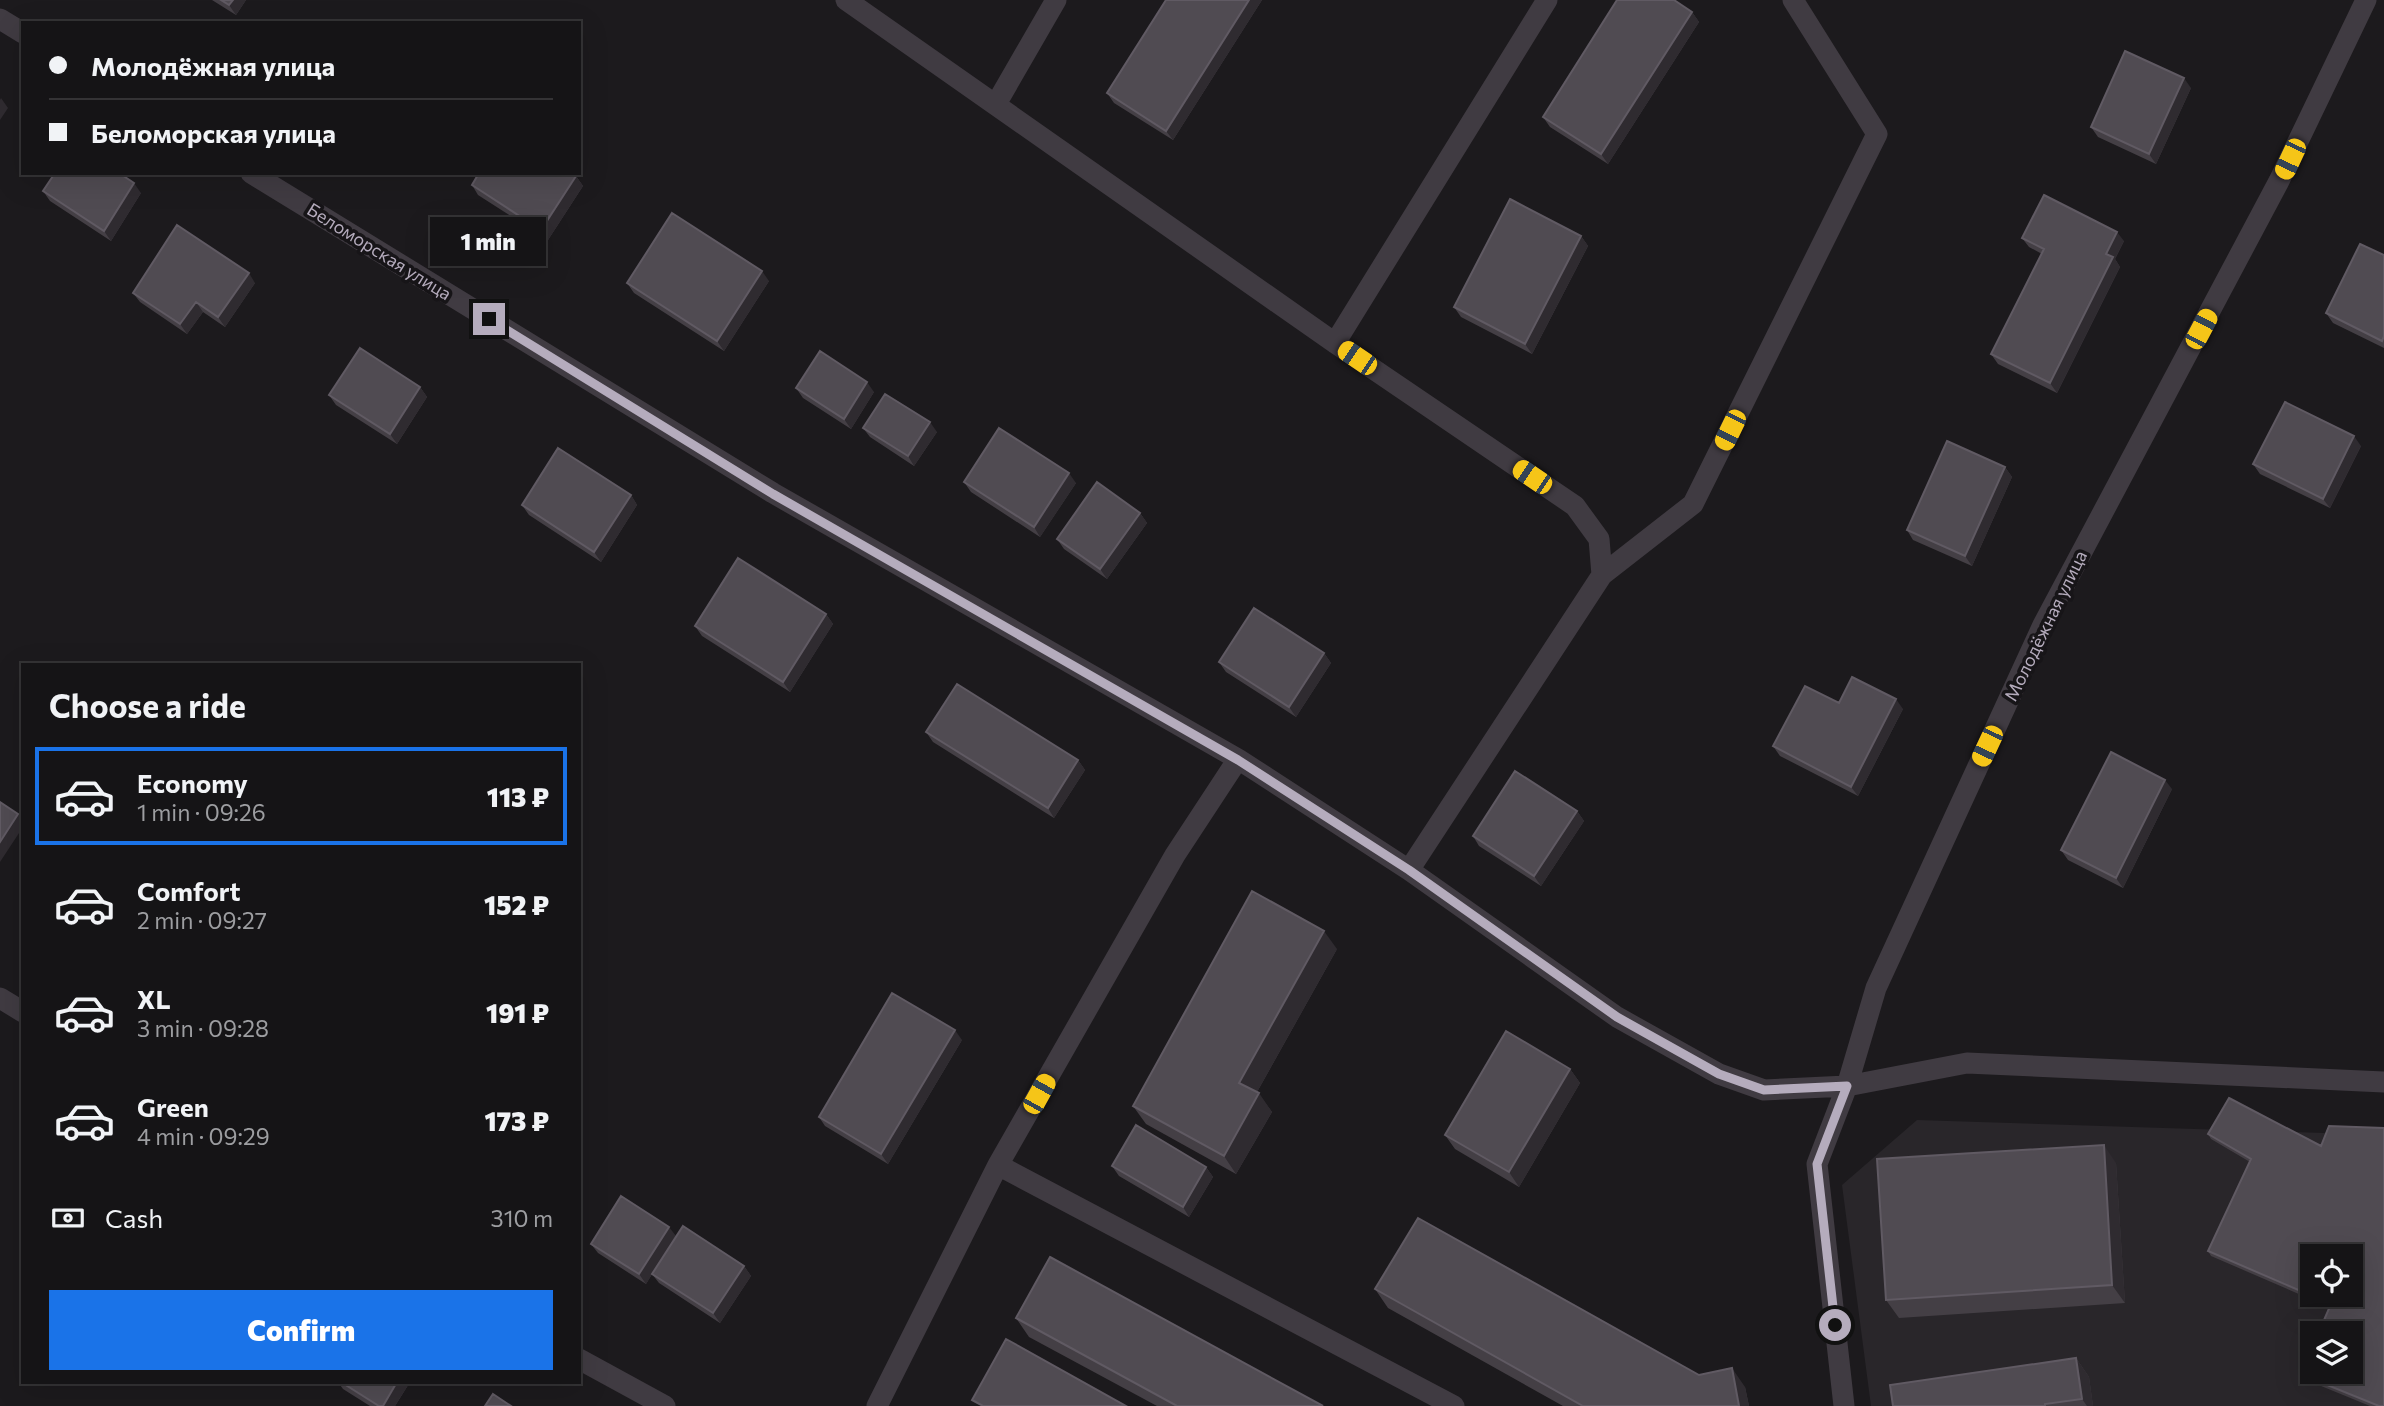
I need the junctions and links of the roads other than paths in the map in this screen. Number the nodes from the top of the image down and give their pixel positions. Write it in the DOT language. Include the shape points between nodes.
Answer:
graph roads {
  1 [pos="846,0"];
  2 [pos="1056,0"];
  3 [pos="1547,0"];
  4 [pos="1793,0"];
  5 [pos="2366,0"];
  6 [pos="0,19"];
  7 [pos="21,32"];
  8 [pos="996,104"];
  9 [pos="254,175"];
  10 [pos="1335,343"];
  11 [pos="1602,575"];
  12 [pos="1238,760"];
  13 [pos="1409,870"];
  14 [pos="0,998"];
  15 [pos="21,1011"];
  16 [pos="2384,1082"];
  17 [pos="1847,1086"];
  18 [pos="998,1165"];
  19 [pos="581,1360"];
  20 [pos="665,1406"];
  21 [pos="877,1406"];
  22 [pos="1454,1406"];
  23 [pos="1844,1406"];
  1 -- 8 [label="street"];
  2 -- 8 [label="street"];
  3 -- 10 [label="street"];
  4 -- 11 [label="street" via="1877,134 1693,503"];
  5 -- 17 [label="street, Молодёжная улица" via="2279,181 2043,625 1876,988"];
  6 -- 7 [label="street"];
  8 -- 10 [label="street"];
  9 -- 12 [label="street, Беломорская улица" via="773,494"];
  10 -- 11 [label="street" via="1576,506 1599,539"];
  11 -- 13 [label="street"];
  12 -- 13 [label="street, Беломорская улица"];
  12 -- 18 [label="street" via="1175,855"];
  13 -- 17 [label="street, Беломорская улица" via="1617,1017 1719,1074 1764,1090"];
  14 -- 15 [label="street"];
  16 -- 17 [label="street, Беломорская улица" via="1967,1063"];
  17 -- 23 [label="street, Молодёжная улица" via="1817,1164"];
  18 -- 21 [label="street"];
  18 -- 22 [label="street"];
  19 -- 20 [label="street"];
}
